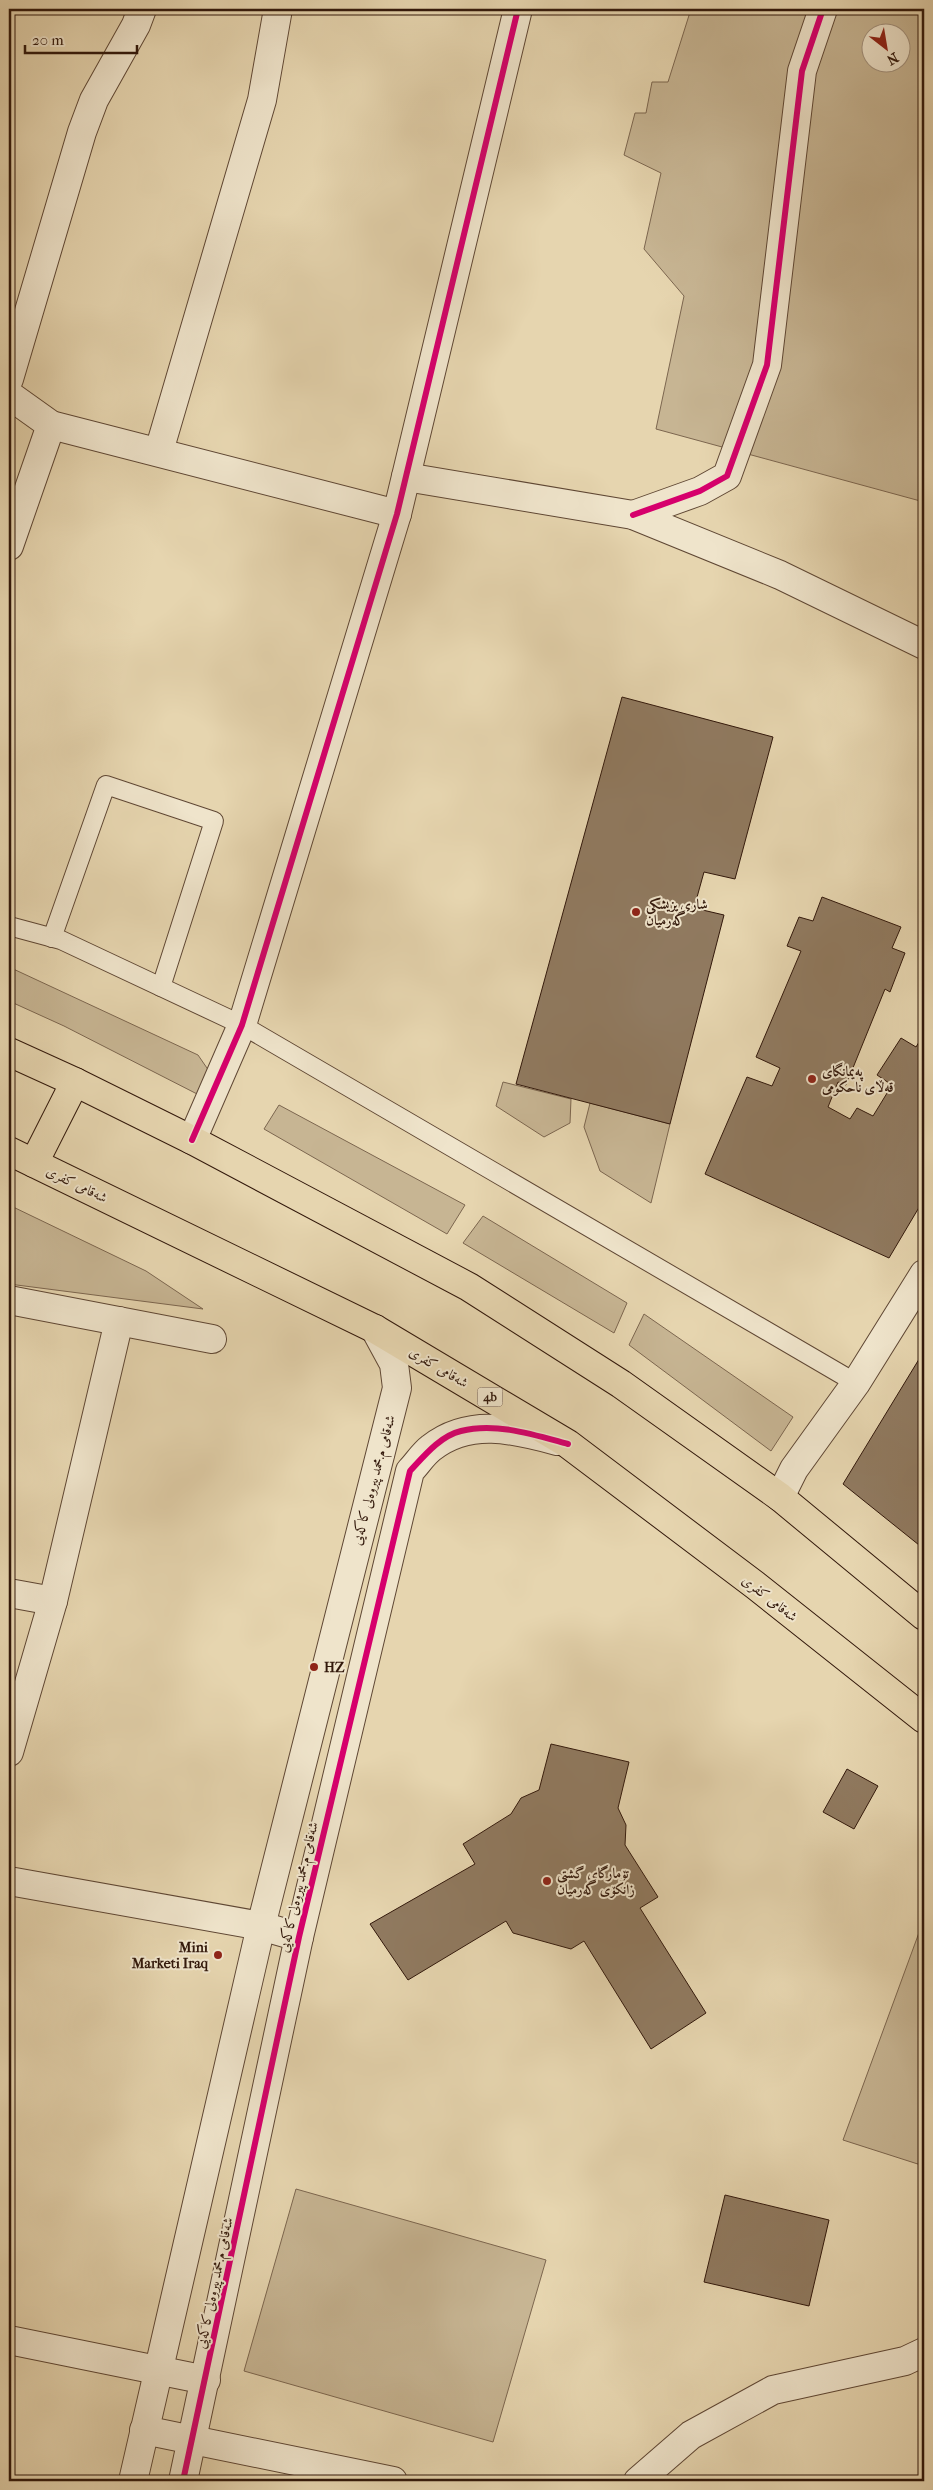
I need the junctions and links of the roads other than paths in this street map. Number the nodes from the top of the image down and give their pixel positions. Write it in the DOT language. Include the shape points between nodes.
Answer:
graph roads {
  1 [pos="142,9"];
  2 [pos="278,9"];
  3 [pos="518,9"];
  4 [pos="823,9"];
  5 [pos="9,379"];
  6 [pos="9,395"];
  7 [pos="51,424"];
  8 [pos="159,451"];
  9 [pos="406,477"];
  10 [pos="398,514"];
  11 [pos="633,515"];
  12 [pos="9,546"];
  13 [pos="924,644"];
  14 [pos="9,926"];
  15 [pos="52,938"];
  16 [pos="161,987"];
  17 [pos="242,1025"];
  18 [pos="9,1052"];
  19 [pos="76,1082"];
  20 [pos="192,1140"];
  21 [pos="9,1151"];
  22 [pos="34,1163"];
  23 [pos="924,1274"];
  24 [pos="9,1300"];
  25 [pos="119,1321"];
  26 [pos="375,1329"];
  27 [pos="212,1339"];
  28 [pos="856,1383"];
  29 [pos="568,1444"];
  30 [pos="780,1497"];
  31 [pos="9,1593"];
  32 [pos="53,1601"];
  33 [pos="924,1616"];
  34 [pos="924,1719"];
  35 [pos="9,1752"];
  36 [pos="9,1880"];
  37 [pos="261,1926"];
  38 [pos="299,1937"];
  39 [pos="9,2340"];
  40 [pos="924,2352"];
  41 [pos="159,2371"];
  42 [pos="206,2380"];
  43 [pos="144,2430"];
  44 [pos="192,2440"];
  45 [pos="133,2481"];
  46 [pos="183,2481"];
  47 [pos="393,2481"];
  48 [pos="638,2481"];
  1 -- 5 [label="street" via="94,100 82,132"];
  2 -- 8 [label="street" via="262,100"];
  3 -- 9 [label="street"];
  4 -- 11 [label="street" via="802,71 767,365 727,476 700,491"];
  6 -- 7 [label="street"];
  7 -- 8 [label="street"];
  7 -- 12 [label="street"];
  8 -- 10 [label="street"];
  9 -- 10 [label="street"];
  9 -- 11 [label="street"];
  10 -- 17 [label="street"];
  11 -- 13 [label="street" via="780,575"];
  14 -- 15 [label="lane"];
  15 -- 16 [label="lane"];
  15 -- 16 [label="lane" via="106,785 214,821"];
  16 -- 17 [label="lane"];
  17 -- 20 [label="street"];
  17 -- 28 [label="lane"];
  18 -- 19 [label="highway"];
  19 -- 20 [label="highway"];
  19 -- 22 [label="highway"];
  20 -- 30 [label="highway" via="469,1287 621,1384"];
  21 -- 22 [label="highway, شەقامی کفری / 4b"];
  22 -- 26 [label="highway, شەقامی کفری / 4b"];
  23 -- 28 [label="street"];
  24 -- 25 [label="street"];
  25 -- 27 [label="street"];
  25 -- 32 [label="street"];
  26 -- 29 [label="highway, شەقامی کفری / 4b"];
  26 -- 37 [label="street, شەقامی م.محمد پیروەلی کاکەیی" via="394,1364 397,1388"];
  28 -- 30 [label="street" via="794,1469"];
  29 -- 34 [label="highway, شەقامی کفری / 4b" via="755,1585"];
  29 -- 38 [label="street, شەقامی م.محمد پیروەلی کاکەیی" via="487,1428 460,1431 431,1448 410,1471"];
  30 -- 33 [label="highway"];
  31 -- 32 [label="street"];
  32 -- 35 [label="street"];
  36 -- 37 [label="street"];
  37 -- 38 [label="street"];
  37 -- 41 [label="street, شەقامی م.محمد پیروەلی کاکەیی"];
  38 -- 42 [label="street, شەقامی م.محمد پیروەلی کاکەیی"];
  39 -- 41 [label="street"];
  40 -- 48 [label="street" via="905,2361 773,2390 691,2435"];
  41 -- 42 [label="street"];
  41 -- 43 [label="street, شەقامی م.محمد پیروەلی کاکەیی"];
  42 -- 44 [label="street, شەقامی م.محمد پیروەلی کاکەیی"];
  43 -- 44 [label="street"];
  43 -- 45 [label="street, شەقامی م.محمد پیروەلی کاکەیی"];
  44 -- 46 [label="street, شەقامی م.محمد پیروەلی کاکەیی"];
  44 -- 47 [label="street"];
}
